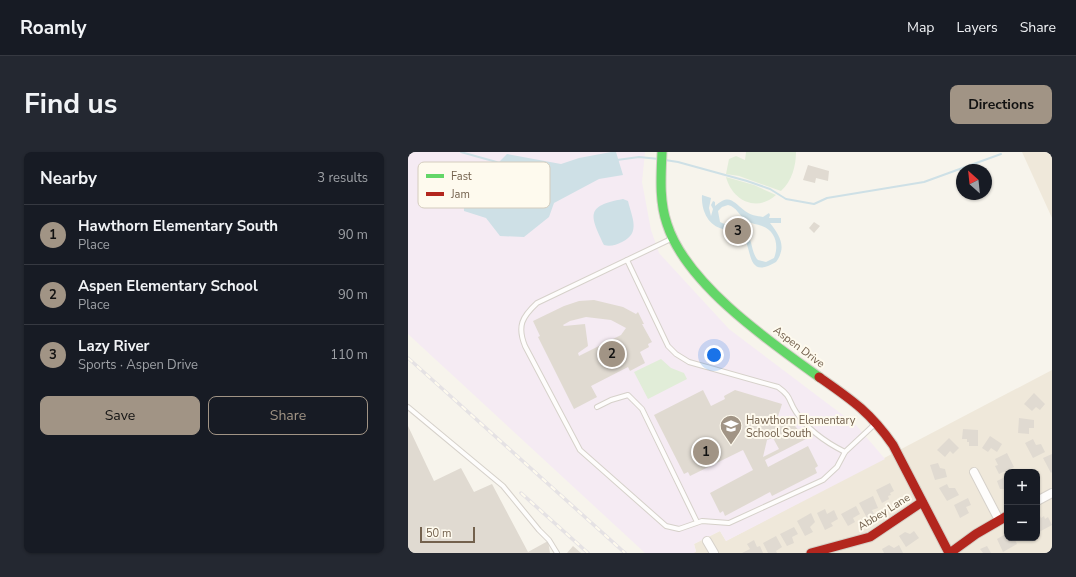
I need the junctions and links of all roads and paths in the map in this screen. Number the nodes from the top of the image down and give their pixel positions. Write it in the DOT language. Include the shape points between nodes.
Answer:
graph roads {
  1 [pos="662,152"];
  2 [pos="673,238"];
  3 [pos="627,260"];
  4 [pos="408,407"];
  5 [pos="597,407"];
  6 [pos="877,422"];
  7 [pos="845,452"];
  8 [pos="974,472"];
  9 [pos="1052,493"];
  10 [pos="1040,499"];
  11 [pos="922,502"];
  12 [pos="1003,518"];
  13 [pos="697,522"];
  14 [pos="707,541"];
  15 [pos="557,553"];
  16 [pos="714,553"];
  17 [pos="811,553"];
  18 [pos="950,553"];
  1 -- 2 [label="street, Aspen Drive" via="661,198"];
  2 -- 3 [label="lane"];
  2 -- 6 [label="street, Aspen Drive" via="692,271 712,291 773,343 861,406"];
  3 -- 7 [label="lane" via="668,346 676,354 689,362 778,387 788,394 796,411 811,429 829,444"];
  3 -- 13 [label="lane" via="537,303 528,311 522,323 521,335 580,450 666,526 679,529"];
  4 -- 15 [label="lane" via="503,486"];
  5 -- 13 [label="lane" via="628,396 642,409"];
  6 -- 7 [label="lane"];
  6 -- 11 [label="street, Aspen Drive" via="893,446"];
  7 -- 13 [label="lane" via="837,467 823,480 756,512 729,523"];
  8 -- 12 [label="street"];
  9 -- 10 [label="street"];
  11 -- 17 [label="street, Abbey Lane" via="877,533 862,540"];
  11 -- 18 [label="street, Aspen Drive"];
  12 -- 18 [label="street"];
  14 -- 16 [label="street"];
}
